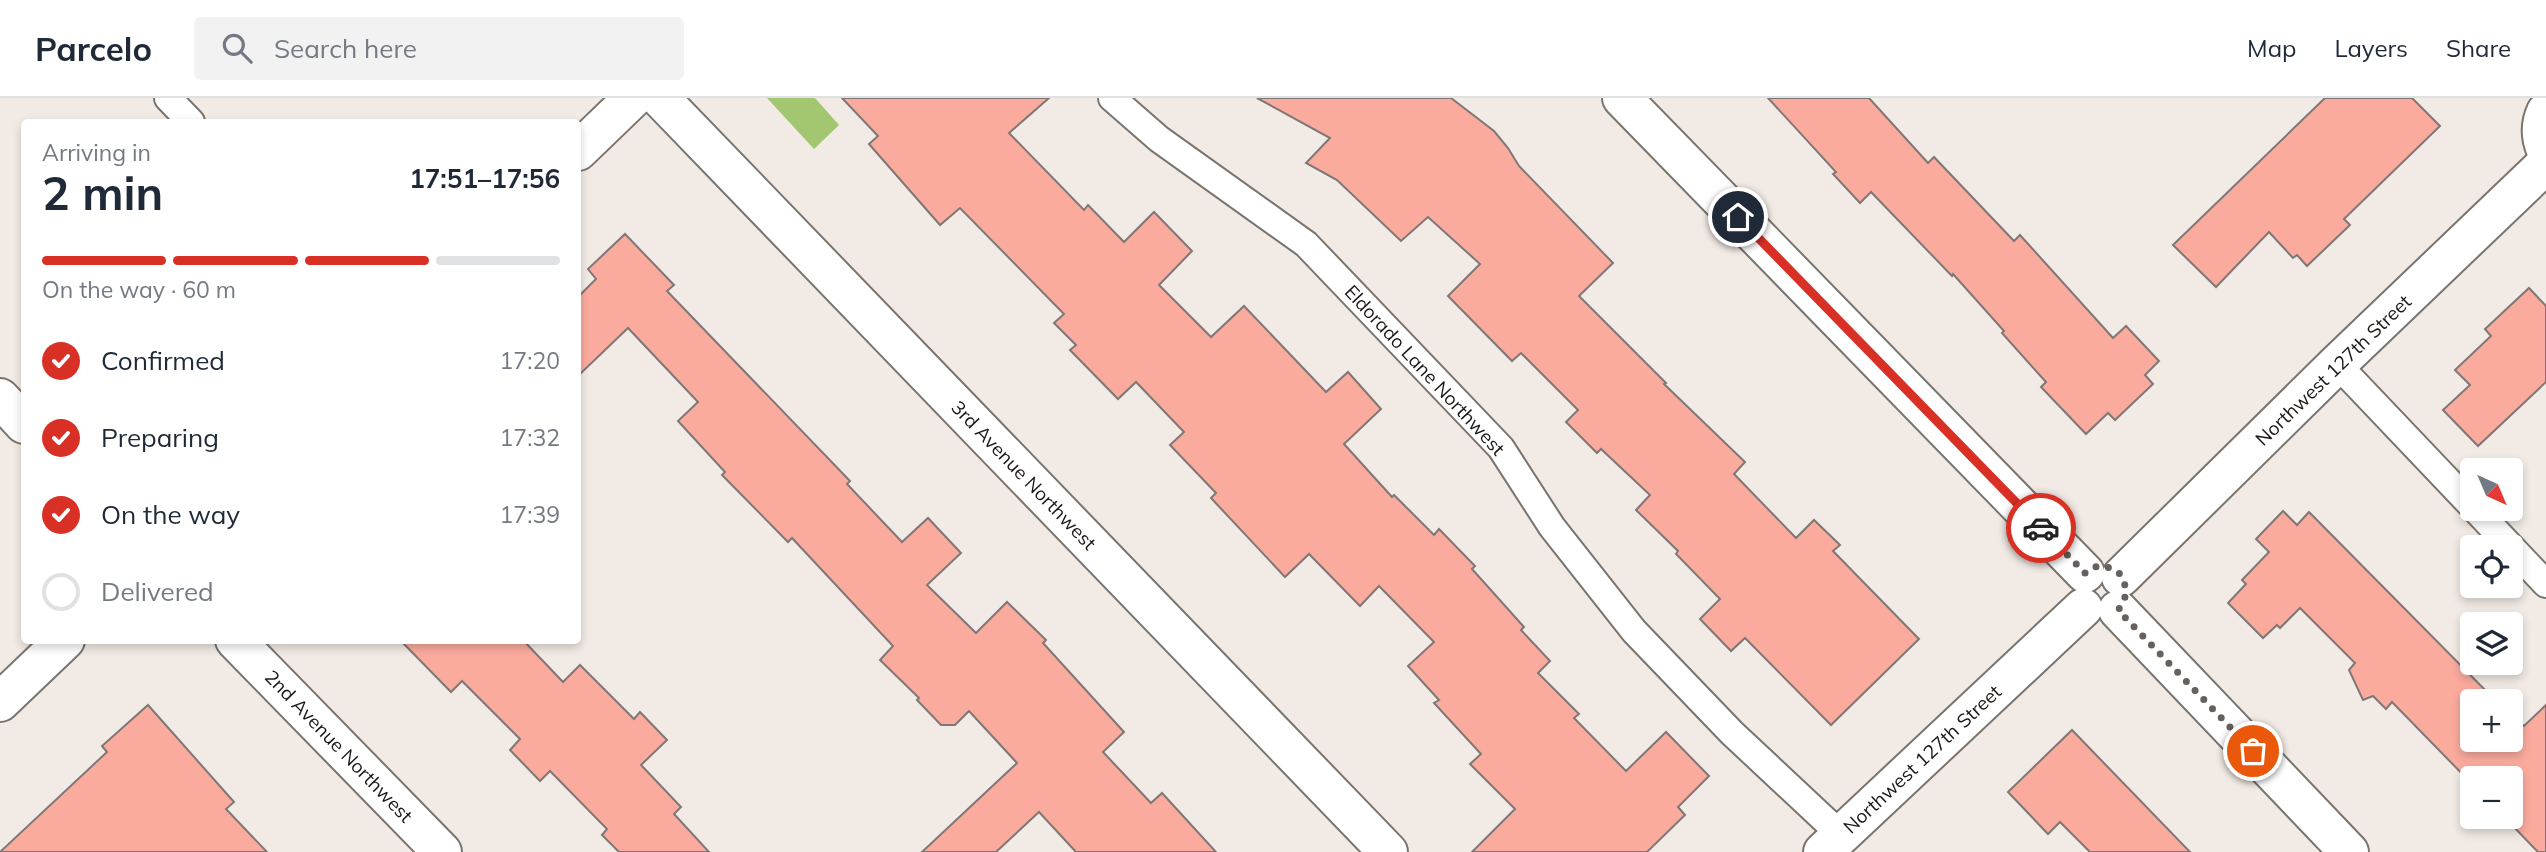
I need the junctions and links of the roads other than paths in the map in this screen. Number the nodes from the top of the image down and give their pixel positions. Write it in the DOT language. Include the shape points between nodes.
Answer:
graph roads {
  1 [pos="168,98"];
  2 [pos="633,98"];
  3 [pos="660,98"];
  4 [pos="1112,98"];
  5 [pos="1622,98"];
  6 [pos="2546,112"];
  7 [pos="188,119"];
  8 [pos="581,148"];
  9 [pos="2546,150"];
  10 [pos="2546,164"];
  11 [pos="2337,364"];
  12 [pos="0,398"];
  13 [pos="21,421"];
  14 [pos="2460,493"];
  15 [pos="2487,522"];
  16 [pos="2546,584"];
  17 [pos="2102,592"];
  18 [pos="61,644"];
  19 [pos="239,644"];
  20 [pos="0,702"];
  21 [pos="1832,843"];
  22 [pos="442,852"];
  23 [pos="1388,852"];
  24 [pos="2349,852"];
  1 -- 7 [label="lane"];
  2 -- 8 [label="street"];
  3 -- 23 [label="street, 3rd Avenue Northwest"];
  4 -- 21 [label="lane, Eldorado Lane Northwest" via="1159,139 1306,244 1501,449 1552,527 1634,631"];
  5 -- 17 [label="street"];
  6 -- 9 [label="street" via="2541,135"];
  10 -- 11 [label="street, Northwest 127th Street"];
  11 -- 14 [label="lane"];
  11 -- 17 [label="street, Northwest 127th Street"];
  12 -- 13 [label="street"];
  15 -- 16 [label="lane"];
  17 -- 21 [label="street, Northwest 127th Street"];
  17 -- 24 [label="street"];
  18 -- 20 [label="street"];
  19 -- 22 [label="street, 2nd Avenue Northwest"];
}
